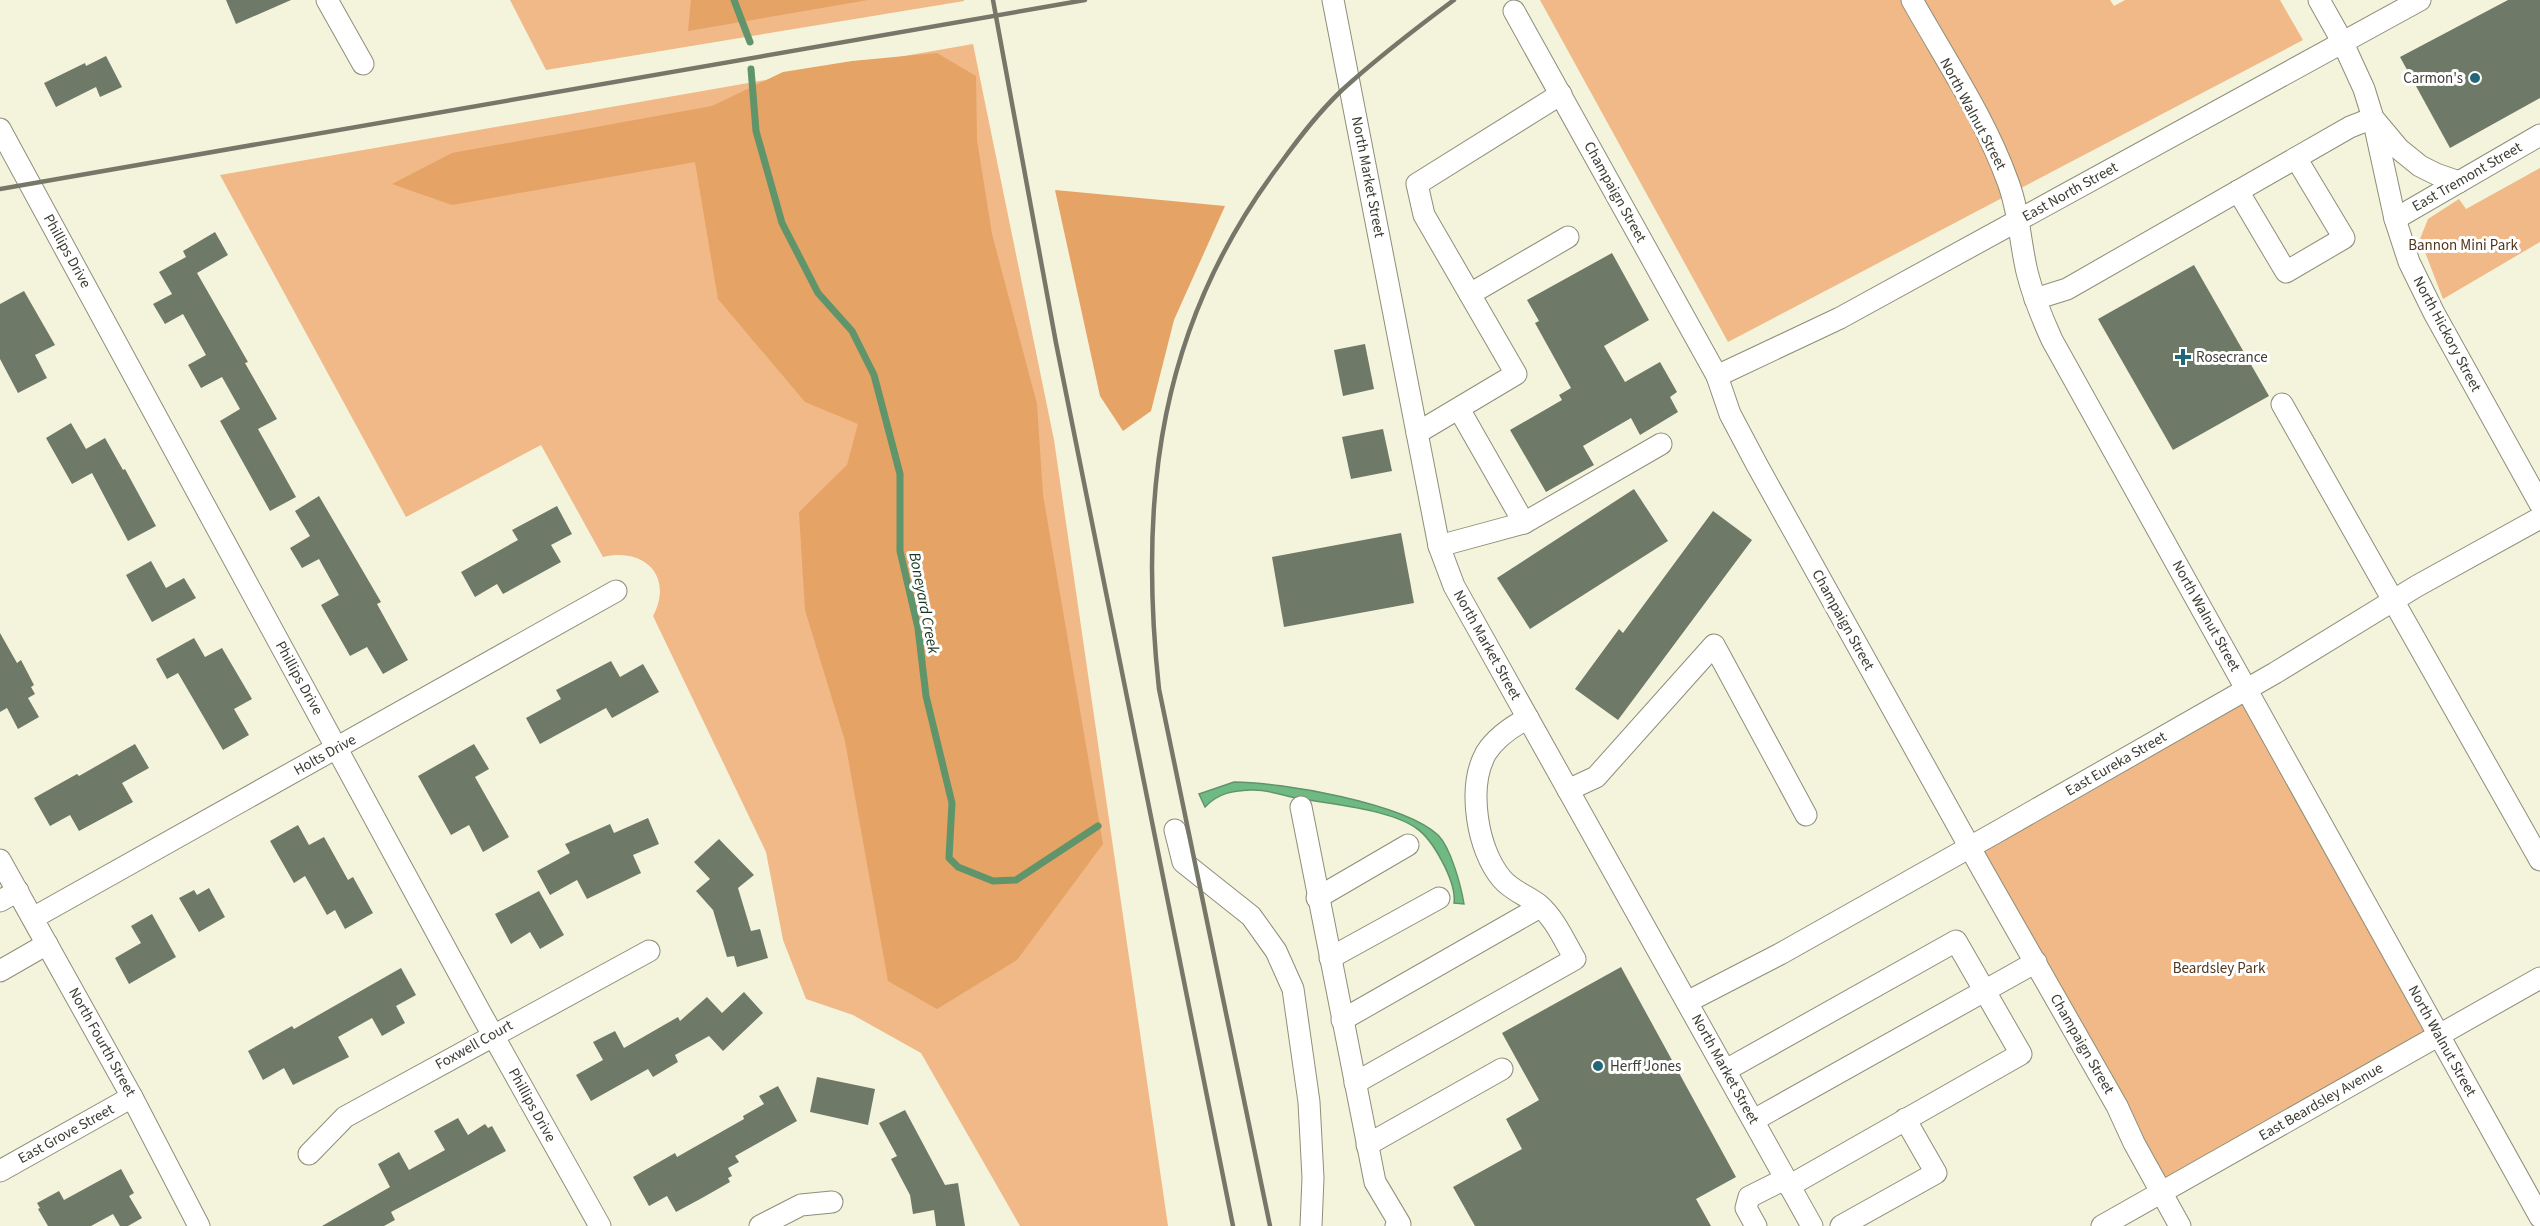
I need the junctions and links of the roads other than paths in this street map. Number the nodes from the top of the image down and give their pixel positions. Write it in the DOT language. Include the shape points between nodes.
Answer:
graph roads {
  1 [pos="327,0"];
  2 [pos="1333,0"];
  3 [pos="1912,0"];
  4 [pos="2319,0"];
  5 [pos="2420,0"];
  6 [pos="1514,11"];
  7 [pos="2342,41"];
  8 [pos="363,64"];
  9 [pos="1561,94"];
  10 [pos="2373,118"];
  11 [pos="0,129"];
  12 [pos="2540,135"];
  13 [pos="2296,158"];
  14 [pos="2459,182"];
  15 [pos="2238,191"];
  16 [pos="2395,219"];
  17 [pos="2019,220"];
  18 [pos="1568,237"];
  19 [pos="1470,294"];
  20 [pos="2035,299"];
  21 [pos="1717,376"];
  22 [pos="2282,404"];
  23 [pos="1459,409"];
  24 [pos="1417,433"];
  25 [pos="1661,444"];
  26 [pos="2540,504"];
  27 [pos="2540,519"];
  28 [pos="1524,523"];
  29 [pos="1439,546"];
  30 [pos="616,591"];
  31 [pos="2395,600"];
  32 [pos="2247,689"];
  33 [pos="1528,718"];
  34 [pos="337,748"];
  35 [pos="1568,790"];
  36 [pos="1301,807"];
  37 [pos="1806,815"];
  38 [pos="1175,830"];
  39 [pos="1408,845"];
  40 [pos="1970,846"];
  41 [pos="0,860"];
  42 [pos="2540,860"];
  43 [pos="9,896"];
  44 [pos="1317,898"];
  45 [pos="1439,898"];
  46 [pos="1540,907"];
  47 [pos="33,918"];
  48 [pos="47,944"];
  49 [pos="649,951"];
  50 [pos="1329,958"];
  51 [pos="2036,962"];
  52 [pos="0,971"];
  53 [pos="2540,978"];
  54 [pos="1985,991"];
  55 [pos="1687,1002"];
  56 [pos="1342,1020"];
  57 [pos="493,1035"];
  58 [pos="2438,1035"];
  59 [pos="1502,1069"];
  60 [pos="1726,1070"];
  61 [pos="1355,1083"];
  62 [pos="132,1097"];
  63 [pos="1905,1119"];
  64 [pos="1754,1120"];
  65 [pos="1368,1145"];
  66 [pos="309,1154"];
  67 [pos="0,1171"];
  68 [pos="1787,1182"];
  69 [pos="2162,1192"];
  70 [pos="832,1202"];
  71 [pos="2540,1217"];
  72 [pos="199,1226"];
  73 [pos="600,1226"];
  74 [pos="760,1226"];
  75 [pos="1311,1226"];
  76 [pos="1396,1226"];
  77 [pos="1756,1226"];
  78 [pos="1812,1226"];
  79 [pos="1841,1226"];
  80 [pos="2102,1226"];
  81 [pos="2180,1226"];
  1 -- 8 [label="street"];
  2 -- 24 [label="street, North Market Street"];
  3 -- 17 [label="street, North Walnut Street" via="1989,137 2008,180"];
  4 -- 7 [label="street, North Hickory Street"];
  5 -- 7 [label="street, East North Street"];
  6 -- 9 [label="street, Champaign Street"];
  7 -- 10 [label="street, North Hickory Street"];
  7 -- 17 [label="street, East North Street"];
  9 -- 19 [label="street" via="1417,184 1424,215"];
  9 -- 21 [label="street, Champaign Street"];
  10 -- 13 [label="street"];
  10 -- 14 [label="street, North Hickory Street" via="2399,150 2420,166"];
  10 -- 16 [label="street, North Hickory Street"];
  11 -- 34 [label="street, Phillips Drive"];
  12 -- 14 [label="street, East Tremont Street"];
  13 -- 15 [label="street"];
  13 -- 15 [label="street" via="2344,238 2286,272"];
  14 -- 16 [label="street, East Tremont Street"];
  15 -- 20 [label="street" via="2067,290"];
  16 -- 26 [label="street, North Hickory Street" via="2409,262 2434,314"];
  17 -- 20 [label="street, North Walnut Street" via="2026,270"];
  17 -- 21 [label="street, East North Street" via="1840,318"];
  18 -- 19 [label="street"];
  19 -- 23 [label="street" via="1516,374"];
  20 -- 32 [label="street, North Walnut Street" via="2058,351"];
  21 -- 40 [label="street, Champaign Street" via="1730,414 1757,465"];
  22 -- 31 [label="street"];
  23 -- 24 [label="street"];
  23 -- 28 [label="street"];
  24 -- 29 [label="street, North Market Street"];
  25 -- 28 [label="street"];
  27 -- 31 [label="street, East Eureka Street"];
  28 -- 29 [label="street"];
  29 -- 33 [label="street, North Market Street" via="1472,622"];
  30 -- 34 [label="street, Holts Drive"];
  31 -- 32 [label="street, East Eureka Street"];
  31 -- 42 [label="street"];
  32 -- 40 [label="street, East Eureka Street"];
  32 -- 58 [label="street, North Walnut Street"];
  33 -- 35 [label="street, North Market Street"];
  33 -- 46 [label="street" via="1507,730 1487,752 1478,776 1477,809 1481,837 1491,862 1502,879"];
  34 -- 47 [label="street, Holts Drive"];
  34 -- 57 [label="street, Phillips Drive"];
  35 -- 37 [label="street" via="1596,777 1714,645"];
  35 -- 55 [label="street, North Market Street"];
  36 -- 44 [label="street"];
  38 -- 75 [label="street" via="1183,862 1251,916 1276,951 1293,988 1309,1102"];
  39 -- 44 [label="street"];
  40 -- 51 [label="street, Champaign Street"];
  40 -- 55 [label="street, East Eureka Street"];
  41 -- 43 [label="street, North Fourth Street"];
  43 -- 47 [label="street, North Fourth Street"];
  44 -- 50 [label="street"];
  45 -- 50 [label="street"];
  46 -- 56 [label="street"];
  46 -- 61 [label="street" via="1550,915 1575,959"];
  47 -- 48 [label="street, North Fourth Street"];
  48 -- 52 [label="street"];
  48 -- 62 [label="street, North Fourth Street"];
  49 -- 57 [label="street, Foxwell Court"];
  50 -- 56 [label="street"];
  51 -- 54 [label="street"];
  51 -- 69 [label="street, Champaign Street"];
  53 -- 58 [label="street, East Beardsley Avenue"];
  54 -- 60 [label="street" via="1956,940"];
  54 -- 63 [label="street" via="2021,1054"];
  54 -- 64 [label="street"];
  55 -- 60 [label="street, North Market Street"];
  56 -- 61 [label="street"];
  57 -- 66 [label="street, Foxwell Court" via="345,1117"];
  57 -- 73 [label="street, Phillips Drive"];
  58 -- 69 [label="street, East Beardsley Avenue"];
  58 -- 71 [label="street, North Walnut Street"];
  59 -- 65 [label="street"];
  60 -- 64 [label="street, North Market Street"];
  61 -- 65 [label="street"];
  62 -- 67 [label="street, East Grove Street"];
  62 -- 72 [label="street, North Fourth Street"];
  63 -- 68 [label="street"];
  63 -- 79 [label="street" via="1936,1173"];
  64 -- 68 [label="street, North Market Street"];
  65 -- 76 [label="street" via="1375,1182 1400,1224"];
  68 -- 77 [label="street" via="1749,1197 1746,1208"];
  68 -- 78 [label="street, North Market Street"];
  69 -- 80 [label="street, East Beardsley Avenue"];
  69 -- 81 [label="street, Champaign Street"];
  70 -- 74 [label="street" via="801,1205"];
}
